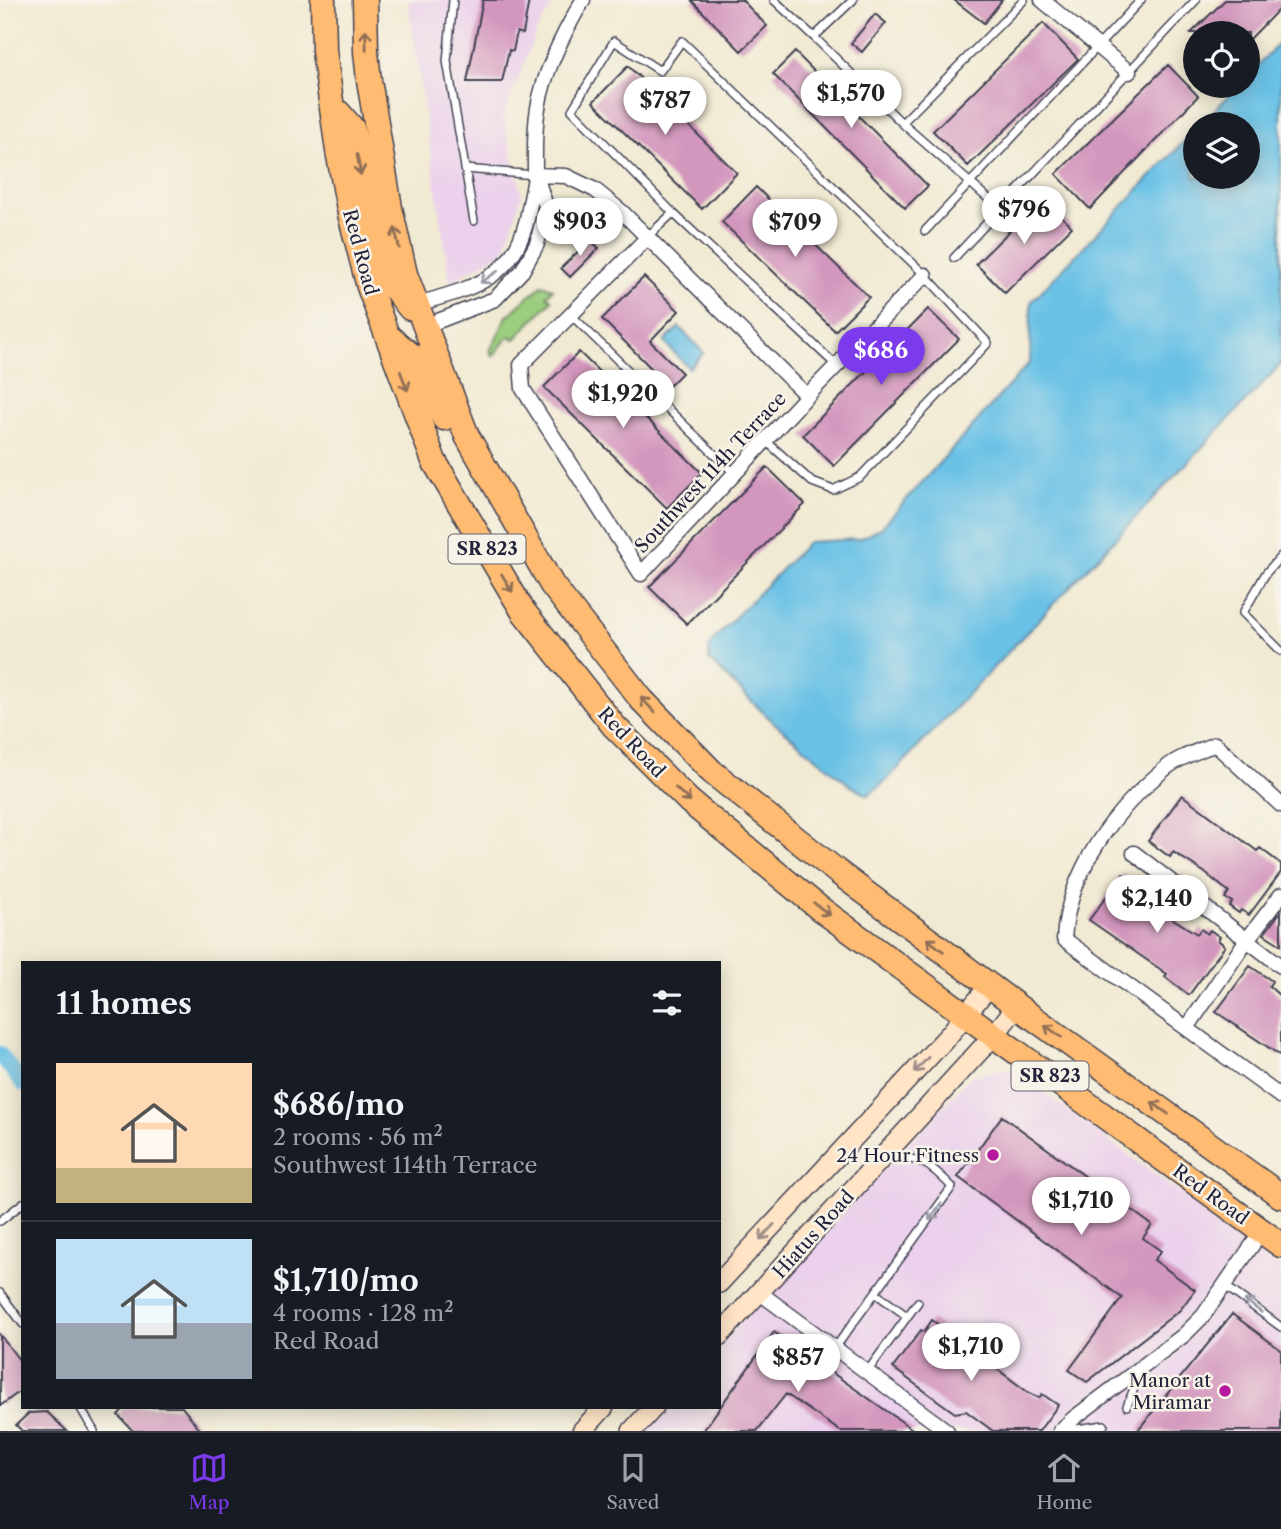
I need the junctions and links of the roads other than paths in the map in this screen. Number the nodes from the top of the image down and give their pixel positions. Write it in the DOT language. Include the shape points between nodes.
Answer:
graph roads {
  1 [pos="323,0"];
  2 [pos="365,0"];
  3 [pos="453,0"];
  4 [pos="583,0"];
  5 [pos="774,0"];
  6 [pos="852,0"];
  7 [pos="1024,0"];
  8 [pos="1042,0"];
  9 [pos="1140,0"];
  10 [pos="1196,0"];
  11 [pos="814,37"];
  12 [pos="1097,46"];
  13 [pos="1129,72"];
  14 [pos="332,104"];
  15 [pos="902,123"];
  16 [pos="465,169"];
  17 [pos="535,175"];
  18 [pos="969,182"];
  19 [pos="1000,209"];
  20 [pos="673,213"];
  21 [pos="474,221"];
  22 [pos="925,231"];
  23 [pos="646,238"];
  24 [pos="954,258"];
  25 [pos="925,275"];
  26 [pos="421,315"];
  27 [pos="570,315"];
  28 [pos="388,336"];
  29 [pos="836,366"];
  30 [pos="807,396"];
  31 [pos="765,440"];
  32 [pos="735,474"];
  33 [pos="508,507"];
  34 [pos="1281,556"];
  35 [pos="1281,651"];
  36 [pos="1281,804"];
  37 [pos="1134,853"];
  38 [pos="1281,895"];
  39 [pos="1246,941"];
  40 [pos="1281,966"];
  41 [pos="990,985"];
  42 [pos="1017,1006"];
  43 [pos="967,1014"];
  44 [pos="1187,1028"];
  45 [pos="994,1035"];
  46 [pos="1281,1097"];
  47 [pos="877,1164"];
  48 [pos="1281,1196"];
  49 [pos="21,1204"];
  50 [pos="0,1221"];
  51 [pos="1271,1238"];
  52 [pos="721,1281"];
  53 [pos="1224,1285"];
  54 [pos="0,1293"];
  55 [pos="760,1293"];
  56 [pos="875,1293"];
  57 [pos="918,1302"];
  58 [pos="907,1316"];
  59 [pos="21,1321"];
  60 [pos="1281,1327"];
  61 [pos="721,1334"];
  62 [pos="834,1348"];
  63 [pos="1143,1366"];
  64 [pos="867,1372"];
  65 [pos="1127,1406"];
  66 [pos="81,1409"];
  67 [pos="602,1409"];
  68 [pos="652,1409"];
  69 [pos="1104,1425"];
  70 [pos="94,1431"];
  71 [pos="582,1431"];
  72 [pos="632,1431"];
  73 [pos="947,1431"];
  74 [pos="1061,1431"];
  1 -- 14 [label="highway, Red Road / SR 823"];
  26 -- 2 [label="highway, Red Road / SR 823, one-way" via="405,274 390,208 367,61"];
  3 -- 16 [label="lane" via="447,61"];
  4 -- 17 [label="street" via="541,96 534,138"];
  5 -- 11 [label="lane"];
  6 -- 11 [label="lane"];
  7 -- 15 [label="lane"];
  8 -- 12 [label="street"];
  9 -- 12 [label="lane"];
  10 -- 13 [label="lane"];
  11 -- 15 [label="lane"];
  12 -- 13 [label="street"];
  12 -- 18 [label="lane"];
  13 -- 19 [label="lane"];
  14 -- 26 [label="highway, one-way" via="352,128 384,275"];
  14 -- 28 [label="highway, Red Road / SR 823" via="350,214 369,287"];
  15 -- 18 [label="lane"];
  16 -- 17 [label="lane"];
  16 -- 21 [label="lane"];
  17 -- 23 [label="street" via="566,176 595,190"];
  17 -- 26 [label="street, one-way" via="516,252 489,278"];
  17 -- 26 [label="street" via="546,206 537,244 522,271 495,299"];
  18 -- 19 [label="lane"];
  18 -- 22 [label="lane"];
  19 -- 24 [label="lane"];
  20 -- 23 [label="lane"];
  20 -- 25 [label="lane" via="572,110 614,41 660,71 682,41"];
  20 -- 29 [label="lane"];
  23 -- 27 [label="street"];
  23 -- 30 [label="street"];
  25 -- 29 [label="street, Southwest 114h Terrace"];
  25 -- 31 [label="lane" via="988,343 860,477 834,490 812,482"];
  26 -- 33 [label="highway, Red Road / SR 823" via="467,436"];
  27 -- 32 [label="lane"];
  27 -- 32 [label="street, Southwest 114h Terrace" via="521,365 523,389 640,574"];
  28 -- 33 [label="highway" via="417,360 474,483"];
  28 -- 43 [label="highway, Red Road / SR 823, one-way" via="435,461 523,611 614,726 699,810 819,908"];
  29 -- 30 [label="street, Southwest 114h Terrace"];
  30 -- 31 [label="street, Southwest 114h Terrace"];
  31 -- 32 [label="street, Southwest 114h Terrace"];
  41 -- 33 [label="highway, Red Road / SR 823, one-way" via="712,772 641,699 552,585"];
  34 -- 35 [label="lane" via="1243,613"];
  36 -- 44 [label="street" via="1215,744 1168,766 1110,822 1085,866 1066,916 1064,939"];
  37 -- 39 [label="street"];
  38 -- 39 [label="street"];
  39 -- 40 [label="street"];
  39 -- 44 [label="street"];
  41 -- 42 [label="highway, Red Road / SR 823"];
  41 -- 43 [label="main road, Hiatus Road"];
  42 -- 45 [label="main road, Hiatus Road"];
  48 -- 42 [label="highway, Red Road / SR 823, one-way"];
  43 -- 45 [label="highway, Red Road / SR 823"];
  43 -- 52 [label="main road, Hiatus Road, one-way"];
  44 -- 46 [label="street"];
  45 -- 47 [label="main road, Hiatus Road"];
  45 -- 51 [label="highway, Red Road / SR 823"];
  47 -- 55 [label="main road, Hiatus Road"];
  47 -- 56 [label="lane, one-way" via="910,1158 937,1171 953,1187"];
  49 -- 50 [label="lane"];
  51 -- 53 [label="street"];
  60 -- 53 [label="lane, one-way"];
  53 -- 63 [label="street" via="1184,1335"];
  54 -- 59 [label="lane"];
  55 -- 61 [label="main road, Hiatus Road"];
  55 -- 62 [label="street"];
  56 -- 58 [label="lane"];
  56 -- 62 [label="lane"];
  57 -- 58 [label="lane"];
  58 -- 64 [label="lane"];
  62 -- 64 [label="street"];
  63 -- 65 [label="lane"];
  63 -- 74 [label="street"];
  64 -- 73 [label="street"];
  66 -- 70 [label="lane"];
  67 -- 71 [label="main road"];
  68 -- 72 [label="main road"];
  69 -- 74 [label="lane"];
}
